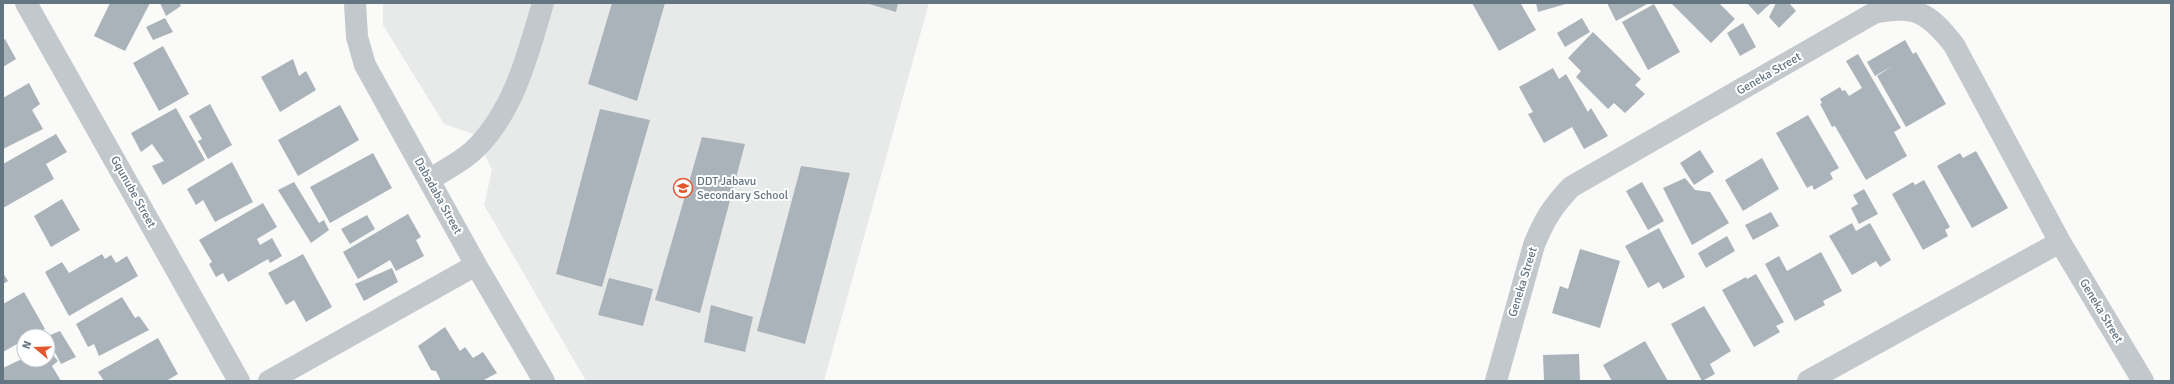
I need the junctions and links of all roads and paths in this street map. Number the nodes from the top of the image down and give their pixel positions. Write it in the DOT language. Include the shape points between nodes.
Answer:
graph roads {
  1 [pos="26,3"];
  2 [pos="355,3"];
  3 [pos="543,3"];
  4 [pos="429,180"];
  5 [pos="2060,242"];
  6 [pos="476,265"];
  7 [pos="239,381"];
  8 [pos="269,381"];
  9 [pos="544,381"];
  10 [pos="1496,381"];
  11 [pos="1808,381"];
  12 [pos="2143,381"];
  1 -- 7 [label="street, Gqunube Street"];
  2 -- 4 [label="street, Dabadaba Street" via="357,38 365,65"];
  3 -- 4 [label="street" via="529,52 507,107 493,129 474,150"];
  4 -- 6 [label="street, Dabadaba Street"];
  5 -- 10 [label="street, Geneka Street" via="1954,45 1940,27 1927,17 1910,10 1895,9 1874,13 1571,187 1553,206 1534,245"];
  5 -- 11 [label="street"];
  5 -- 12 [label="street, Geneka Street"];
  6 -- 8 [label="street"];
  6 -- 9 [label="street, Dabadaba Street"];
}
